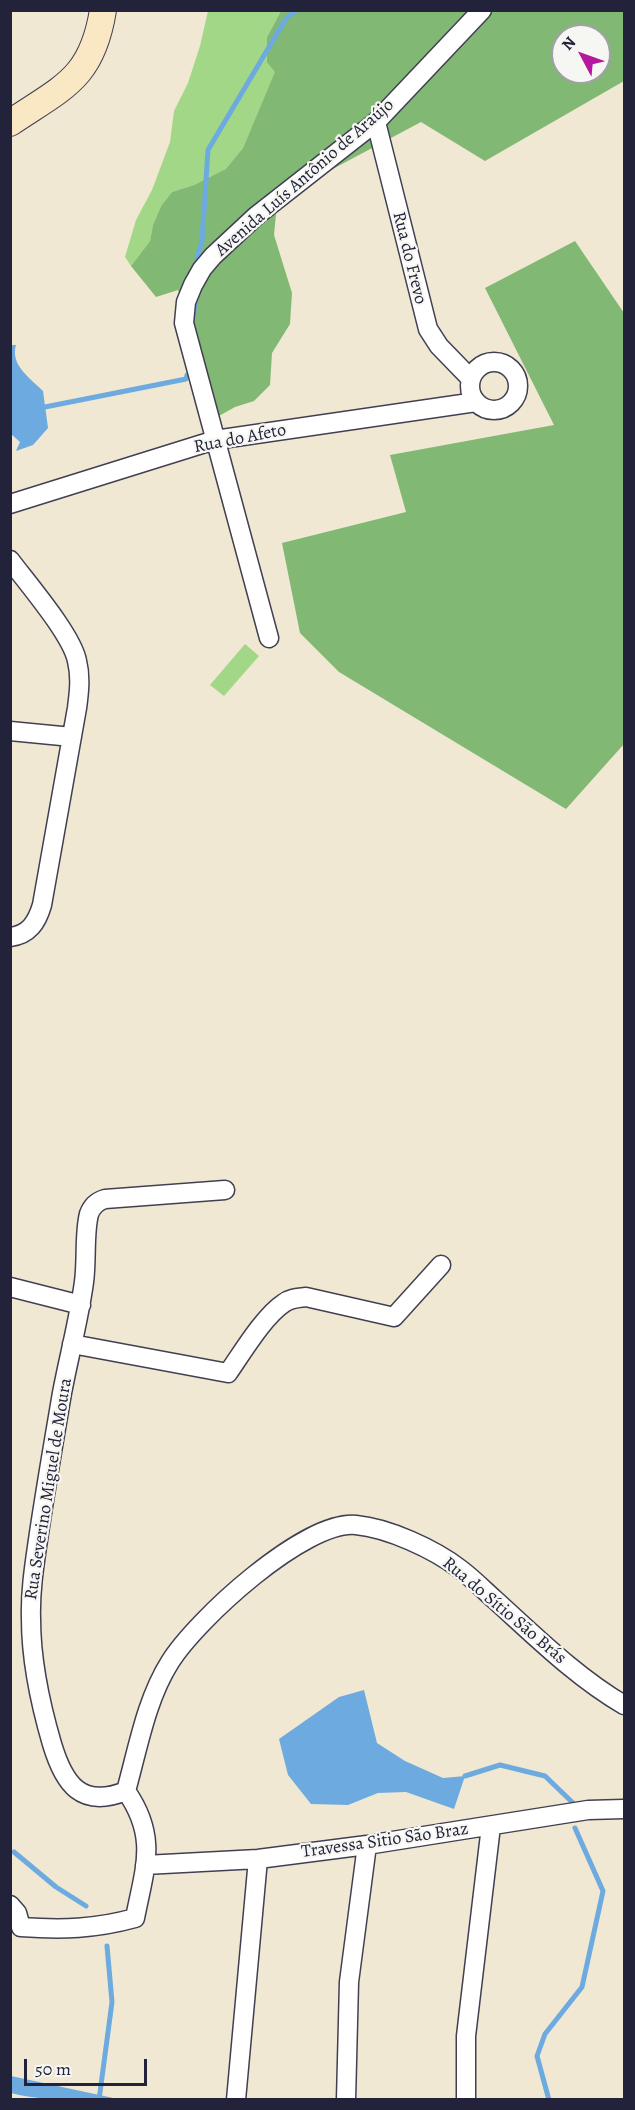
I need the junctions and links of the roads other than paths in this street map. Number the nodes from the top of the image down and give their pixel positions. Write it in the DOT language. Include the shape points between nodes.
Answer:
graph roads {
  1 [pos="103,10"];
  2 [pos="482,10"];
  3 [pos="376,122"];
  4 [pos="10,123"];
  5 [pos="471,379"];
  6 [pos="476,402"];
  7 [pos="214,440"];
  8 [pos="10,504"];
  9 [pos="10,560"];
  10 [pos="269,638"];
  11 [pos="10,732"];
  12 [pos="72,737"];
  13 [pos="14,936"];
  14 [pos="225,1190"];
  15 [pos="441,1265"];
  16 [pos="10,1287"];
  17 [pos="81,1305"];
  18 [pos="72,1344"];
  19 [pos="624,1705"];
  20 [pos="126,1791"];
  21 [pos="624,1809"];
  22 [pos="491,1826"];
  23 [pos="367,1845"];
  24 [pos="258,1859"];
  25 [pos="145,1865"];
  26 [pos="10,1905"];
  27 [pos="236,2100"];
  28 [pos="346,2100"];
  29 [pos="466,2100"];
  1 -- 4 [label="street" via="86,64 71,81"];
  2 -- 3 [label="street, Avenida Luís Antônio de Araújo"];
  3 -- 5 [label="street, Rua do Frevo" via="428,329"];
  3 -- 7 [label="street, Avenida Luís Antônio de Araújo" via="230,239 192,285 184,323"];
  5 -- 6 [label="street"];
  5 -- 6 [label="street, Rua do Afeto" via="480,367 495,362 509,367 518,379 516,395 506,407 490,410"];
  6 -- 7 [label="street, Rua do Afeto"];
  7 -- 8 [label="street, Rua do Afeto"];
  7 -- 10 [label="street, Avenida Luís Antônio de Araújo"];
  9 -- 12 [label="street" via="69,641 77,660 80,682"];
  11 -- 12 [label="street"];
  12 -- 13 [label="street" via="42,905 34,925"];
  14 -- 17 [label="street, Rua Severino Miguel de Moura" via="105,1199 95,1204 88,1217"];
  15 -- 18 [label="street" via="394,1317 306,1297 284,1302 228,1373"];
  16 -- 17 [label="street"];
  17 -- 18 [label="street, Rua Severino Miguel de Moura"];
  18 -- 20 [label="street, Rua Severino Miguel de Moura" via="32,1581 33,1656 40,1704 61,1772 70,1785 85,1794 113,1796"];
  19 -- 20 [label="street, Rua do Sítio São Brás" via="578,1673 460,1569 435,1553 354,1524 327,1529 301,1541 221,1604 192,1634 170,1661 157,1687"];
  20 -- 25 [label="street" via="142,1818"];
  21 -- 22 [label="street, Travessa Sitio São Braz" via="588,1810"];
  22 -- 23 [label="street, Travessa Sitio São Braz"];
  22 -- 29 [label="street" via="466,2036"];
  23 -- 24 [label="street, Travessa Sitio São Braz"];
  23 -- 28 [label="street" via="349,1982"];
  24 -- 25 [label="street, Travessa Sitio São Braz"];
  24 -- 27 [label="street"];
  25 -- 26 [label="street" via="135,1918 83,1929 21,1927"];
}
